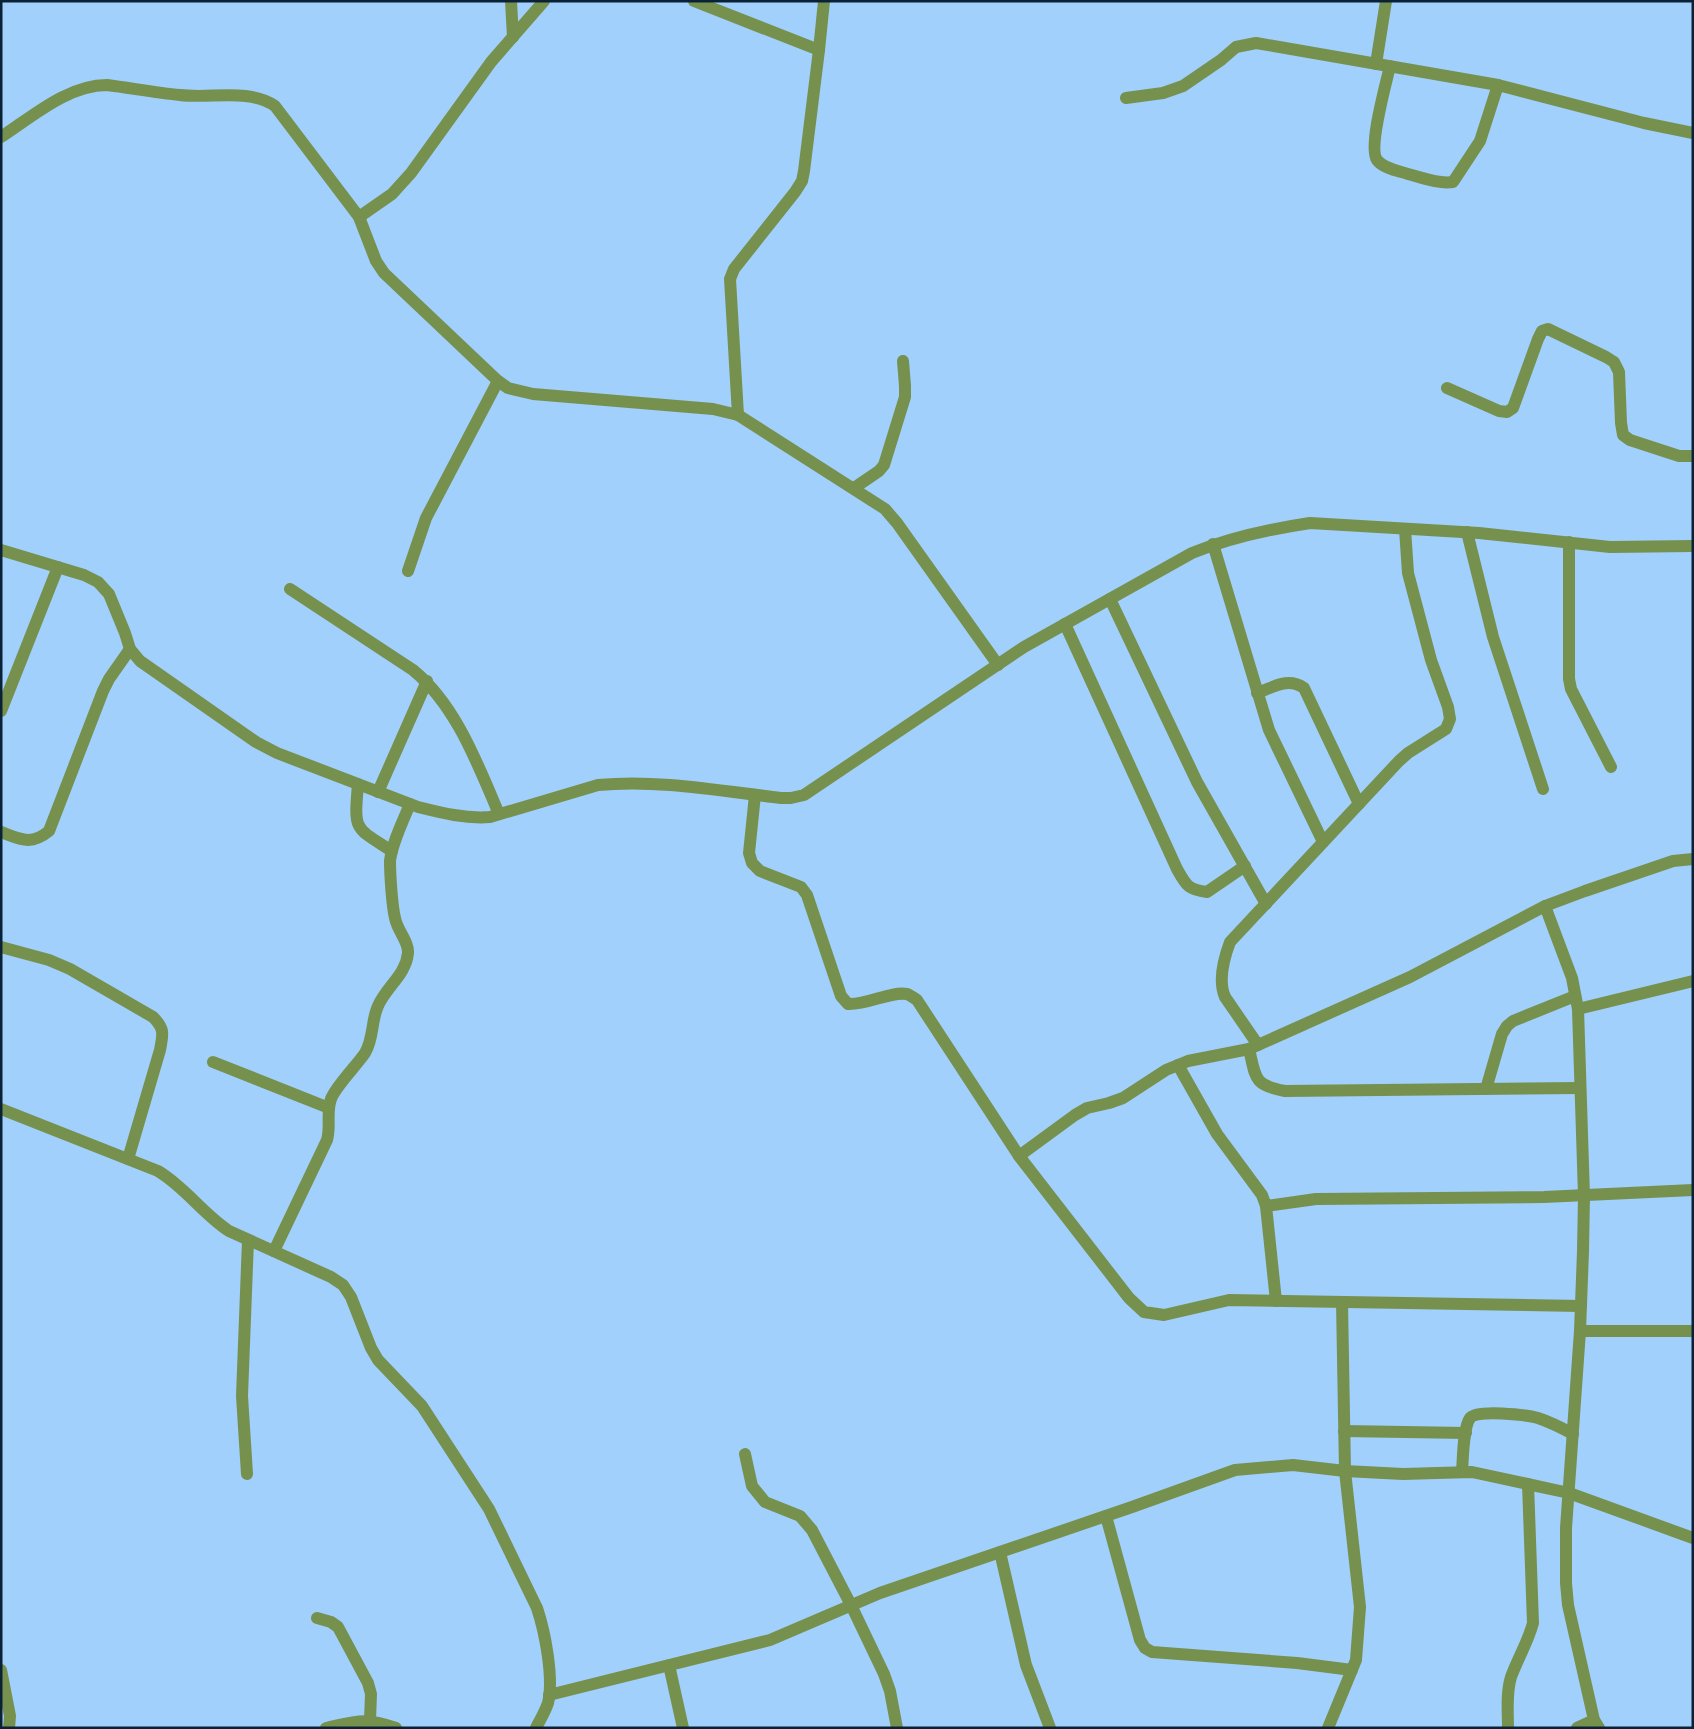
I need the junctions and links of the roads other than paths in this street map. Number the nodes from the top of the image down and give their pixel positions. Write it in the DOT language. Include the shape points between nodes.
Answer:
graph roads {
  1 [pos="511,1"];
  2 [pos="544,1"];
  3 [pos="694,1"];
  4 [pos="824,1"];
  5 [pos="1386,1"];
  6 [pos="513,37"];
  7 [pos="819,50"];
  8 [pos="1376,64"];
  9 [pos="1390,66"];
  10 [pos="1498,85"];
  11 [pos="1126,98"];
  12 [pos="1693,133"];
  13 [pos="1,137"];
  14 [pos="359,217"];
  15 [pos="903,360"];
  16 [pos="498,381"];
  17 [pos="1447,388"];
  18 [pos="738,415"];
  19 [pos="1693,456"];
  20 [pos="854,488"];
  21 [pos="1405,529"];
  22 [pos="1467,532"];
  23 [pos="1569,542"];
  24 [pos="1213,544"];
  25 [pos="1693,546"];
  26 [pos="1,550"];
  27 [pos="58,567"];
  28 [pos="408,572"];
  29 [pos="290,589"];
  30 [pos="1110,599"];
  31 [pos="1065,624"];
  32 [pos="130,649"];
  33 [pos="998,665"];
  34 [pos="426,681"];
  35 [pos="1257,693"];
  36 [pos="1,711"];
  37 [pos="1611,767"];
  38 [pos="358,784"];
  39 [pos="1543,789"];
  40 [pos="378,792"];
  41 [pos="755,795"];
  42 [pos="410,804"];
  43 [pos="1359,804"];
  44 [pos="499,814"];
  45 [pos="1,832"];
  46 [pos="1323,842"];
  47 [pos="392,851"];
  48 [pos="1693,859"];
  49 [pos="1245,866"];
  50 [pos="1266,904"];
  51 [pos="1545,906"];
  52 [pos="1,947"];
  53 [pos="1693,981"];
  54 [pos="1577,1003"];
  55 [pos="1253,1047"];
  56 [pos="213,1062"];
  57 [pos="1178,1065"];
  58 [pos="1580,1088"];
  59 [pos="1486,1089"];
  60 [pos="329,1108"];
  61 [pos="1,1109"];
  62 [pos="1019,1156"];
  63 [pos="128,1159"];
  64 [pos="1693,1190"];
  65 [pos="1584,1196"];
  66 [pos="1266,1206"];
  67 [pos="248,1240"];
  68 [pos="274,1251"];
  69 [pos="1276,1301"];
  70 [pos="1342,1302"];
  71 [pos="1581,1306"];
  72 [pos="1580,1331"];
  73 [pos="1693,1331"];
  74 [pos="1344,1431"];
  75 [pos="1466,1433"];
  76 [pos="1573,1434"];
  77 [pos="745,1454"];
  78 [pos="1345,1471"];
  79 [pos="1462,1472"];
  80 [pos="247,1474"];
  81 [pos="1528,1484"];
  82 [pos="1569,1494"];
  83 [pos="1106,1516"];
  84 [pos="1693,1538"];
  85 [pos="1000,1552"];
  86 [pos="851,1605"];
  87 [pos="317,1618"];
  88 [pos="669,1665"];
  89 [pos="1,1670"];
  90 [pos="1352,1670"];
  91 [pos="549,1695"];
  92 [pos="370,1720"];
  93 [pos="1596,1724"];
  94 [pos="9,1728"];
  95 [pos="326,1728"];
  96 [pos="396,1728"];
  97 [pos="536,1728"];
  98 [pos="683,1728"];
  99 [pos="897,1728"];
  100 [pos="1050,1728"];
  101 [pos="1328,1728"];
  102 [pos="1508,1728"];
  103 [pos="1577,1728"];
  1 -- 6 [label="street"];
  2 -- 6 [label="street"];
  3 -- 7 [label="street"];
  4 -- 7 [label="street"];
  5 -- 8 [label="street"];
  6 -- 14 [label="street" via="491,62 411,173 392,194"];
  7 -- 18 [label="street" via="802,181 734,269 730,280"];
  8 -- 9 [label="street"];
  8 -- 11 [label="street" via="1256,44 1236,47 1183,86 1163,93"];
  9 -- 10 [label="street"];
  9 -- 10 [label="street" via="1375,135 1377,160 1385,167 1437,182 1454,182 1473,153"];
  10 -- 12 [label="street" via="1644,124"];
  13 -- 14 [label="street" via="60,99 96,85 181,95 254,96 274,106"];
  14 -- 16 [label="street" via="384,273"];
  15 -- 20 [label="street" via="905,397 884,465"];
  16 -- 18 [label="street" via="508,388 533,394 713,409"];
  16 -- 28 [label="street" via="426,518"];
  17 -- 19 [label="street" via="1499,412 1507,412 1513,408 1538,338 1542,331 1548,330 1614,362 1619,372 1623,435 1679,456"];
  18 -- 20 [label="street"];
  20 -- 33 [label="street" via="885,509 898,523"];
  21 -- 22 [label="street"];
  21 -- 24 [label="street" via="1310,523"];
  21 -- 43 [label="street" via="1410,583 1450,719 1446,729 1408,753"];
  22 -- 23 [label="street"];
  22 -- 39 [label="street" via="1493,637"];
  23 -- 25 [label="street" via="1610,547"];
  23 -- 37 [label="street" via="1569,679 1571,689"];
  24 -- 30 [label="street"];
  24 -- 35 [label="street"];
  26 -- 27 [label="street"];
  27 -- 32 [label="street" via="98,582 109,594"];
  27 -- 36 [label="street"];
  29 -- 34 [label="street"];
  30 -- 31 [label="street"];
  30 -- 49 [label="street" via="1198,782"];
  31 -- 33 [label="street"];
  31 -- 49 [label="street" via="1187,886 1207,892"];
  32 -- 38 [label="street" via="140,661 276,754"];
  32 -- 45 [label="street" via="109,679 49,831 33,840 22,840"];
  33 -- 41 [label="street" via="804,795 791,798"];
  34 -- 40 [label="street"];
  34 -- 44 [label="street" via="468,742"];
  35 -- 43 [label="street" via="1289,682 1304,688"];
  35 -- 46 [label="street" via="1269,730"];
  38 -- 40 [label="street"];
  38 -- 47 [label="street" via="356,823 362,832"];
  40 -- 42 [label="street"];
  41 -- 44 [label="street" via="614,783"];
  41 -- 62 [label="street" via="749,853 752,863 760,871 800,887 807,895 841,996 848,1004 896,994 908,994 917,1000"];
  42 -- 44 [label="street" via="474,818"];
  42 -- 47 [label="street"];
  43 -- 46 [label="street"];
  46 -- 50 [label="street"];
  47 -- 60 [label="street" via="395,918 406,942 406,963 377,1007 370,1043 331,1097"];
  48 -- 51 [label="street" via="1673,861"];
  49 -- 50 [label="street"];
  50 -- 55 [label="street" via="1230,942 1222,981 1225,997"];
  51 -- 54 [label="street" via="1572,978"];
  51 -- 55 [label="street" via="1410,977"];
  52 -- 63 [label="street" via="70,968 160,1024 163,1033 160,1050"];
  53 -- 54 [label="street"];
  54 -- 58 [label="street"];
  54 -- 59 [label="street" via="1514,1021 1507,1026"];
  55 -- 57 [label="street"];
  55 -- 59 [label="street" via="1256,1078 1267,1087 1285,1091"];
  56 -- 60 [label="street"];
  57 -- 62 [label="street" via="1122,1098 1074,1115"];
  57 -- 66 [label="street" via="1217,1134 1262,1195"];
  58 -- 59 [label="street"];
  58 -- 65 [label="street"];
  60 -- 68 [label="street" via="327,1140"];
  61 -- 63 [label="street"];
  62 -- 69 [label="street" via="1129,1298 1144,1312 1164,1315 1229,1300"];
  63 -- 67 [label="street" via="173,1180 217,1223"];
  64 -- 65 [label="street"];
  65 -- 66 [label="street" via="1316,1199"];
  65 -- 71 [label="street"];
  66 -- 69 [label="street"];
  67 -- 68 [label="street"];
  67 -- 80 [label="street" via="242,1396"];
  68 -- 91 [label="street" via="343,1285 378,1360 422,1406 489,1509 540,1616"];
  69 -- 70 [label="street"];
  70 -- 71 [label="street"];
  70 -- 74 [label="street"];
  71 -- 72 [label="street"];
  72 -- 73 [label="street"];
  72 -- 76 [label="street"];
  74 -- 75 [label="street"];
  74 -- 78 [label="street"];
  75 -- 76 [label="street" via="1470,1417 1486,1413 1536,1417"];
  75 -- 79 [label="street"];
  76 -- 82 [label="street"];
  77 -- 86 [label="street" via="752,1486 765,1502 800,1516 812,1530"];
  78 -- 79 [label="street" via="1403,1474"];
  78 -- 83 [label="street" via="1293,1465 1234,1470"];
  78 -- 90 [label="street" via="1360,1607 1356,1660"];
  79 -- 81 [label="street"];
  81 -- 82 [label="street"];
  81 -- 102 [label="street" via="1533,1623 1511,1678"];
  82 -- 84 [label="street"];
  82 -- 93 [label="street" via="1566,1528 1568,1605"];
  83 -- 85 [label="street"];
  83 -- 90 [label="street" via="1140,1640 1145,1648 1152,1652"];
  85 -- 86 [label="street" via="880,1592"];
  85 -- 100 [label="street" via="1024,1660"];
  86 -- 88 [label="street" via="770,1640"];
  86 -- 99 [label="street" via="884,1674"];
  87 -- 92 [label="street" via="338,1627 360,1666 371,1694"];
  88 -- 91 [label="street"];
  88 -- 98 [label="street"];
  89 -- 94 [label="street" via="10,1716"];
  90 -- 101 [label="street"];
  91 -- 97 [label="street"];
  92 -- 95 [label="street"];
  92 -- 96 [label="street"];
  93 -- 103 [label="street"];
}
